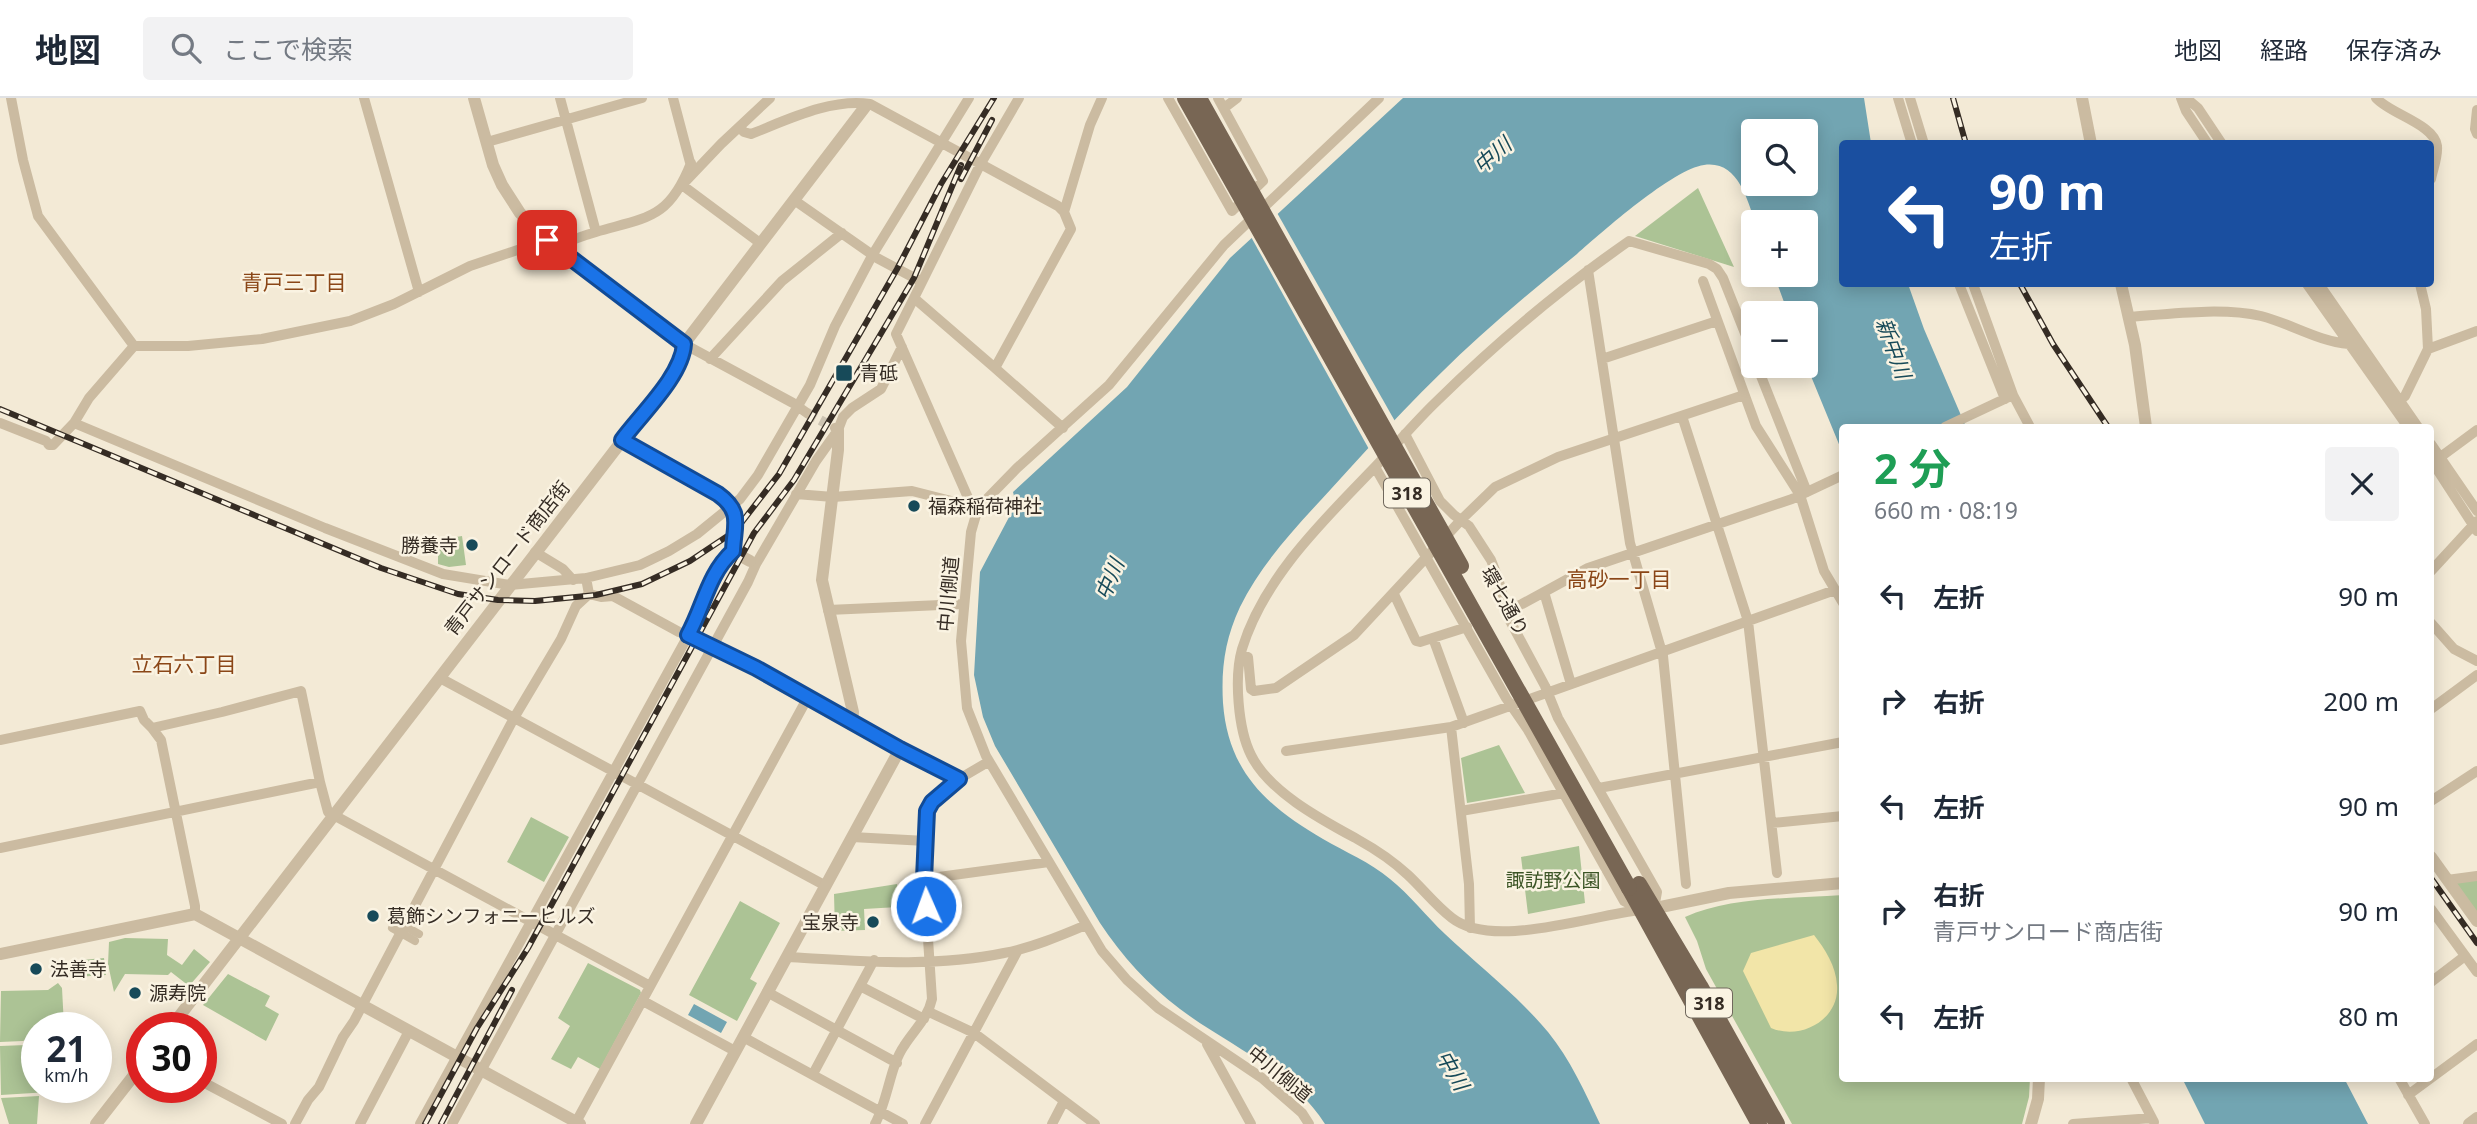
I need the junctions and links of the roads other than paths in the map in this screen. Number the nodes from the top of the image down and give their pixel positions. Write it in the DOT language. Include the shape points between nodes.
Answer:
graph roads {
  1 [pos="11,98"];
  2 [pos="364,98"];
  3 [pos="474,98"];
  4 [pos="560,98"];
  5 [pos="642,98"];
  6 [pos="673,98"];
  7 [pos="770,98"];
  8 [pos="814,98"];
  9 [pos="969,98"];
  10 [pos="1019,98"];
  11 [pos="1102,98"];
  12 [pos="1168,98"];
  13 [pos="1185,98"];
  14 [pos="1199,98"];
  15 [pos="1237,98"];
  16 [pos="1379,98"];
  17 [pos="1898,98"];
  18 [pos="1910,98"];
  19 [pos="2082,98"];
  20 [pos="2184,98"];
  21 [pos="2376,98"];
  22 [pos="870,103"];
  23 [pos="1221,103"];
  24 [pos="824,108"];
  25 [pos="2477,110"];
  26 [pos="566,119"];
  27 [pos="739,127"];
  28 [pos="2477,134"];
  29 [pos="1911,140"];
  30 [pos="1923,140"];
  31 [pos="2090,140"];
  32 [pos="2205,140"];
  33 [pos="2219,140"];
  34 [pos="487,142"];
  35 [pos="942,143"];
  36 [pos="980,165"];
  37 [pos="2434,166"];
  38 [pos="692,168"];
  39 [pos="682,185"];
  40 [pos="794,200"];
  41 [pos="1064,212"];
  42 [pos="596,232"];
  43 [pos="842,233"];
  44 [pos="551,243"];
  45 [pos="760,243"];
  46 [pos="873,254"];
  47 [pos="1588,270"];
  48 [pos="1703,281"];
  49 [pos="922,282"];
  50 [pos="1960,287"];
  51 [pos="1974,287"];
  52 [pos="2122,287"];
  53 [pos="2309,287"];
  54 [pos="2321,287"];
  55 [pos="2421,287"];
  56 [pos="419,292"];
  57 [pos="914,298"];
  58 [pos="2129,317"];
  59 [pos="1717,321"];
  60 [pos="1741,323"];
  61 [pos="2477,331"];
  62 [pos="684,344"];
  63 [pos="2350,344"];
  64 [pos="134,346"];
  65 [pos="902,347"];
  66 [pos="2428,349"];
  67 [pos="710,359"];
  68 [pos="1602,359"];
  69 [pos="995,368"];
  70 [pos="1762,378"];
  71 [pos="2141,388"];
  72 [pos="1744,395"];
  73 [pos="2006,399"];
  74 [pos="2397,403"];
  75 [pos="803,410"];
  76 [pos="1682,416"];
  77 [pos="0,423"];
  78 [pos="74,423"];
  79 [pos="1952,424"];
  80 [pos="2027,424"];
  81 [pos="2140,424"];
  82 [pos="2146,424"];
  83 [pos="2407,424"];
  84 [pos="2415,424"];
  85 [pos="1063,428"];
  86 [pos="837,429"];
  87 [pos="2477,430"];
  88 [pos="1405,434"];
  89 [pos="1614,438"];
  90 [pos="622,440"];
  91 [pos="2434,460"];
  92 [pos="1375,467"];
  93 [pos="1839,477"];
  94 [pos="1806,492"];
  95 [pos="796,494"];
  96 [pos="833,497"];
  97 [pos="731,506"];
  98 [pos="978,508"];
  99 [pos="2477,511"];
  100 [pos="1462,519"];
  101 [pos="1716,525"];
  102 [pos="2475,525"];
  103 [pos="536,552"];
  104 [pos="734,552"];
  105 [pos="1632,552"];
  106 [pos="1427,556"];
  107 [pos="753,562"];
  108 [pos="2434,568"];
  109 [pos="586,578"];
  110 [pos="573,580"];
  111 [pos="510,584"];
  112 [pos="1835,590"];
  113 [pos="1544,592"];
  114 [pos="589,594"];
  115 [pos="1394,594"];
  116 [pos="1839,596"];
  117 [pos="963,604"];
  118 [pos="828,610"];
  119 [pos="1506,611"];
  120 [pos="1748,621"];
  121 [pos="2434,626"];
  122 [pos="1467,627"];
  123 [pos="688,635"];
  124 [pos="1433,638"];
  125 [pos="713,646"];
  126 [pos="1661,652"];
  127 [pos="1241,654"];
  128 [pos="2477,661"];
  129 [pos="2477,675"];
  130 [pos="440,678"];
  131 [pos="1571,684"];
  132 [pos="1549,694"];
  133 [pos="808,697"];
  134 [pos="2434,705"];
  135 [pos="1512,707"];
  136 [pos="514,718"];
  137 [pos="852,722"];
  138 [pos="1465,723"];
  139 [pos="1451,727"];
  140 [pos="152,728"];
  141 [pos="0,740"];
  142 [pos="1839,743"];
  143 [pos="900,749"];
  144 [pos="1286,751"];
  145 [pos="1764,757"];
  146 [pos="988,762"];
  147 [pos="2477,771"];
  148 [pos="612,772"];
  149 [pos="1674,773"];
  150 [pos="959,779"];
  151 [pos="320,782"];
  152 [pos="637,785"];
  153 [pos="1599,788"];
  154 [pos="1564,793"];
  155 [pos="2434,799"];
  156 [pos="175,811"];
  157 [pos="1461,811"];
  158 [pos="334,814"];
  159 [pos="1839,816"];
  160 [pos="1772,823"];
  161 [pos="732,837"];
  162 [pos="852,837"];
  163 [pos="926,841"];
  164 [pos="0,848"];
  165 [pos="2434,861"];
  166 [pos="1049,862"];
  167 [pos="436,869"];
  168 [pos="1777,873"];
  169 [pos="2477,876"];
  170 [pos="924,879"];
  171 [pos="2447,880"];
  172 [pos="1839,883"];
  173 [pos="1686,884"];
  174 [pos="826,886"];
  175 [pos="1634,886"];
  176 [pos="1647,909"];
  177 [pos="2434,913"];
  178 [pos="195,914"];
  179 [pos="2477,920"];
  180 [pos="531,921"];
  181 [pos="395,923"];
  182 [pos="1086,925"];
  183 [pos="1470,928"];
  184 [pos="556,934"];
  185 [pos="418,936"];
  186 [pos="240,938"];
  187 [pos="1018,950"];
  188 [pos="0,954"];
  189 [pos="2465,956"];
  190 [pos="788,957"];
  191 [pos="874,960"];
  192 [pos="929,962"];
  193 [pos="2477,972"];
  194 [pos="2434,980"];
  195 [pos="650,986"];
  196 [pos="860,986"];
  197 [pos="767,992"];
  198 [pos="643,1001"];
  199 [pos="363,1005"];
  200 [pos="183,1012"];
  201 [pos="927,1016"];
  202 [pos="838,1029"];
  203 [pos="410,1031"];
  204 [pos="974,1033"];
  205 [pos="743,1037"];
  206 [pos="1206,1042"];
  207 [pos="2477,1044"];
  208 [pos="735,1051"];
  209 [pos="457,1057"];
  210 [pos="897,1063"];
  211 [pos="481,1070"];
  212 [pos="813,1074"];
  213 [pos="2434,1076"];
  214 [pos="2039,1082"];
  215 [pos="2133,1082"];
  216 [pos="2401,1082"];
  217 [pos="2426,1082"];
  218 [pos="126,1086"];
  219 [pos="217,1089"];
  220 [pos="2408,1095"];
  221 [pos="1064,1101"];
  222 [pos="881,1112"];
  223 [pos="2477,1118"];
  224 [pos="2154,1121"];
  225 [pos="577,1123"];
  226 [pos="96,1124"];
  227 [pos="282,1124"];
  228 [pos="295,1124"];
  229 [pos="360,1124"];
  230 [pos="420,1124"];
  231 [pos="452,1124"];
  232 [pos="696,1124"];
  233 [pos="875,1124"];
  234 [pos="904,1124"];
  235 [pos="925,1124"];
  236 [pos="1052,1124"];
  237 [pos="1095,1124"];
  238 [pos="1251,1124"];
  239 [pos="1309,1124"];
  240 [pos="1759,1124"];
  241 [pos="1777,1124"];
  242 [pos="2031,1124"];
  243 [pos="2073,1124"];
  244 [pos="2425,1124"];
  245 [pos="2469,1124"];
  1 -- 64 [label="street" via="38,216"];
  2 -- 56 [label="street"];
  3 -- 34 [label="street"];
  4 -- 26 [label="street"];
  5 -- 26 [label="street"];
  6 -- 38 [label="street"];
  7 -- 27 [label="street"];
  8 -- 24 [label="street"];
  9 -- 35 [label="street"];
  10 -- 36 [label="street"];
  11 -- 41 [label="street"];
  12 -- 23 [label="street" via="1232,211 1263,181"];
  13 -- 175 [label="main road, 環七通り / 318, bridge"];
  14 -- 175 [label="main road, 環七通り / 318, bridge"];
  15 -- 23 [label="street"];
  16 -- 85 [label="street" via="1224,245 1118,375"];
  17 -- 29 [label="street"];
  18 -- 30 [label="street"];
  19 -- 31 [label="street"];
  20 -- 32 [label="street" via="2186,111"];
  20 -- 33 [label="street" via="2197,108"];
  21 -- 37 [label="street" via="2435,138"];
  22 -- 24 [label="street"];
  22 -- 35 [label="street"];
  22 -- 40 [label="street, 青戸サンロード商店街"];
  24 -- 27 [label="street" via="751,134"];
  25 -- 28 [label="street"];
  26 -- 34 [label="street"];
  26 -- 42 [label="street"];
  27 -- 38 [label="street"];
  34 -- 44 [label="street" via="502,185 520,213"];
  35 -- 36 [label="street"];
  35 -- 46 [label="street"];
  36 -- 41 [label="street"];
  36 -- 49 [label="street"];
  38 -- 39 [label="street"];
  39 -- 42 [label="street" via="650,218"];
  39 -- 45 [label="street"];
  40 -- 43 [label="street"];
  40 -- 45 [label="street, 青戸サンロード商店街"];
  41 -- 69 [label="street" via="1071,229"];
  42 -- 44 [label="street"];
  43 -- 46 [label="street"];
  43 -- 67 [label="street" via="782,281"];
  44 -- 56 [label="street" via="470,265"];
  44 -- 62 [label="street"];
  45 -- 62 [label="street, 青戸サンロード商店街"];
  46 -- 49 [label="street"];
  46 -- 75 [label="street" via="835,326"];
  47 -- 60 [label="street" via="1629,241 1713,267 1723,278"];
  47 -- 68 [label="street"];
  47 -- 88 [label="street" via="1492,350"];
  48 -- 59 [label="street"];
  49 -- 57 [label="street"];
  50 -- 73 [label="street"];
  51 -- 73 [label="street"];
  52 -- 58 [label="street"];
  53 -- 63 [label="street"];
  54 -- 74 [label="street"];
  55 -- 66 [label="street"];
  56 -- 64 [label="street" via="359,318 262,339"];
  57 -- 65 [label="street" via="896,334"];
  57 -- 69 [label="street"];
  58 -- 63 [label="street" via="2260,316 2322,340"];
  58 -- 71 [label="street"];
  59 -- 68 [label="street"];
  59 -- 72 [label="street"];
  61 -- 66 [label="street"];
  62 -- 67 [label="street"];
  62 -- 90 [label="street, 青戸サンロード商店街" via="675,372"];
  63 -- 74 [label="street"];
  64 -- 78 [label="street" via="89,398"];
  65 -- 86 [label="street" via="881,388 852,408"];
  65 -- 98 [label="street" via="969,500"];
  66 -- 74 [label="street"];
  67 -- 75 [label="street"];
  68 -- 89 [label="street"];
  69 -- 85 [label="street"];
  70 -- 94 [label="street"];
  71 -- 81 [label="street"];
  71 -- 82 [label="street"];
  72 -- 76 [label="street"];
  72 -- 94 [label="street" via="1756,426"];
  73 -- 79 [label="street"];
  73 -- 80 [label="street"];
  74 -- 83 [label="street"];
  74 -- 84 [label="street"];
  75 -- 97 [label="street"];
  76 -- 89 [label="street"];
  76 -- 101 [label="street"];
  77 -- 78 [label="street" via="49,445 59,441"];
  78 -- 111 [label="street" via="408,561 443,573"];
  85 -- 98 [label="street"];
  86 -- 95 [label="street"];
  86 -- 96 [label="street"];
  87 -- 91 [label="street"];
  88 -- 92 [label="street"];
  88 -- 100 [label="street" via="1440,501"];
  89 -- 100 [label="street" via="1558,457 1494,487"];
  89 -- 105 [label="street"];
  90 -- 97 [label="street" via="718,494"];
  90 -- 103 [label="street, 青戸サンロード商店街"];
  91 -- 99 [label="street"];
  91 -- 102 [label="street"];
  92 -- 106 [label="street"];
  92 -- 127 [label="street" via="1287,566 1258,612"];
  93 -- 94 [label="street"];
  94 -- 101 [label="street"];
  94 -- 112 [label="street" via="1824,571"];
  95 -- 96 [label="street"];
  95 -- 107 [label="street"];
  96 -- 98 [label="street" via="912,491"];
  96 -- 118 [label="street" via="821,580"];
  97 -- 104 [label="street" via="736,515"];
  97 -- 109 [label="street" via="655,559"];
  98 -- 117 [label="street, 中川側道"];
  100 -- 106 [label="street"];
  100 -- 119 [label="street" via="1491,561"];
  101 -- 105 [label="street"];
  101 -- 120 [label="street"];
  102 -- 108 [label="street"];
  103 -- 110 [label="street"];
  103 -- 111 [label="street, 青戸サンロード商店街"];
  104 -- 107 [label="street"];
  104 -- 123 [label="street" via="722,561 708,586"];
  105 -- 113 [label="street" via="1588,568"];
  105 -- 126 [label="street"];
  106 -- 115 [label="street"];
  106 -- 122 [label="street"];
  107 -- 125 [label="street"];
  109 -- 110 [label="street"];
  109 -- 114 [label="street"];
  110 -- 111 [label="street"];
  111 -- 130 [label="street, 青戸サンロード商店街"];
  112 -- 116 [label="street"];
  112 -- 120 [label="street"];
  113 -- 119 [label="street"];
  113 -- 131 [label="street"];
  114 -- 123 [label="street" via="613,596"];
  114 -- 136 [label="street" via="576,606"];
  115 -- 124 [label="street" via="1416,640"];
  115 -- 127 [label="street" via="1354,635 1276,688 1251,689 1248,657"];
  117 -- 118 [label="street"];
  117 -- 146 [label="street, 中川側道" via="967,708"];
  118 -- 137 [label="street"];
  119 -- 132 [label="street"];
  120 -- 126 [label="street"];
  120 -- 145 [label="street"];
  121 -- 128 [label="street" via="2454,649"];
  122 -- 124 [label="street"];
  122 -- 135 [label="street"];
  123 -- 125 [label="street"];
  123 -- 148 [label="street"];
  124 -- 138 [label="street"];
  125 -- 133 [label="street"];
  125 -- 152 [label="street"];
  126 -- 131 [label="street"];
  126 -- 149 [label="street"];
  127 -- 183 [label="street" via="1241,717 1258,767 1323,821 1386,857 1451,917"];
  129 -- 134 [label="street"];
  130 -- 136 [label="street"];
  130 -- 158 [label="street, 青戸サンロード商店街"];
  131 -- 132 [label="street"];
  132 -- 135 [label="street"];
  132 -- 153 [label="street"];
  133 -- 137 [label="street"];
  133 -- 161 [label="street"];
  135 -- 138 [label="street"];
  135 -- 154 [label="street"];
  136 -- 148 [label="street"];
  136 -- 167 [label="street"];
  137 -- 143 [label="street"];
  138 -- 139 [label="street"];
  139 -- 144 [label="street"];
  139 -- 157 [label="street"];
  140 -- 141 [label="street" via="139,712"];
  140 -- 151 [label="street" via="301,691"];
  140 -- 156 [label="street" via="160,737"];
  142 -- 145 [label="street"];
  143 -- 150 [label="street"];
  143 -- 162 [label="street"];
  145 -- 149 [label="street"];
  145 -- 160 [label="street"];
  146 -- 150 [label="street"];
  146 -- 166 [label="street, 中川側道"];
  147 -- 155 [label="street"];
  148 -- 152 [label="street"];
  148 -- 180 [label="street"];
  149 -- 153 [label="street"];
  149 -- 173 [label="street"];
  150 -- 163 [label="street" via="927,811"];
  151 -- 156 [label="street"];
  151 -- 158 [label="street" via="326,809"];
  152 -- 161 [label="street"];
  152 -- 184 [label="street"];
  153 -- 176 [label="street" via="1657,892"];
  154 -- 157 [label="street"];
  154 -- 176 [label="street" via="1623,901"];
  156 -- 164 [label="street"];
  156 -- 178 [label="street"];
  157 -- 183 [label="street"];
  158 -- 167 [label="street"];
  158 -- 186 [label="street, 青戸サンロード商店街"];
  159 -- 160 [label="street"];
  160 -- 168 [label="street"];
  161 -- 174 [label="street"];
  161 -- 195 [label="street"];
  162 -- 163 [label="street"];
  162 -- 174 [label="street"];
  163 -- 170 [label="street"];
  165 -- 171 [label="street"];
  166 -- 170 [label="street"];
  166 -- 182 [label="street, 中川側道"];
  167 -- 180 [label="street"];
  167 -- 199 [label="street"];
  169 -- 171 [label="street"];
  170 -- 192 [label="street"];
  171 -- 179 [label="street"];
  172 -- 176 [label="street" via="1729,893"];
  174 -- 190 [label="street"];
  175 -- 176 [label="main road, 環七通り / 318"];
  176 -- 183 [label="street" via="1507,932"];
  176 -- 240 [label="main road, 環七通り / 318"];
  176 -- 241 [label="main road, 環七通り / 318"];
  177 -- 189 [label="street"];
  178 -- 186 [label="street"];
  178 -- 188 [label="street"];
  180 -- 184 [label="street"];
  180 -- 209 [label="street"];
  181 -- 185 [label="street, bridge"];
  182 -- 187 [label="street"];
  182 -- 206 [label="street, 中川側道" via="1127,980"];
  184 -- 195 [label="street"];
  184 -- 211 [label="street"];
  186 -- 199 [label="street"];
  186 -- 200 [label="street, 青戸サンロード商店街"];
  187 -- 192 [label="street"];
  187 -- 204 [label="street"];
  189 -- 193 [label="street"];
  189 -- 194 [label="street"];
  190 -- 191 [label="street"];
  190 -- 197 [label="street"];
  191 -- 192 [label="street"];
  191 -- 196 [label="street"];
  192 -- 201 [label="street" via="932,999"];
  195 -- 198 [label="street"];
  196 -- 201 [label="street"];
  196 -- 202 [label="street"];
  197 -- 202 [label="street"];
  197 -- 205 [label="street"];
  198 -- 208 [label="street"];
  198 -- 225 [label="street"];
  199 -- 203 [label="street"];
  199 -- 228 [label="street"];
  201 -- 204 [label="street"];
  201 -- 210 [label="street" via="902,1048"];
  202 -- 210 [label="street"];
  202 -- 212 [label="street"];
  203 -- 209 [label="street"];
  203 -- 229 [label="street"];
  204 -- 221 [label="street"];
  204 -- 235 [label="street"];
  205 -- 208 [label="street"];
  205 -- 212 [label="street"];
  206 -- 238 [label="street"];
  206 -- 239 [label="street, 中川側道" via="1262,1078"];
  207 -- 213 [label="street"];
  208 -- 232 [label="street"];
  209 -- 211 [label="street"];
  209 -- 230 [label="street"];
  210 -- 222 [label="street"];
  211 -- 225 [label="street"];
  211 -- 231 [label="street"];
  212 -- 222 [label="street"];
  214 -- 242 [label="street"];
  215 -- 224 [label="street"];
  216 -- 220 [label="street"];
  217 -- 220 [label="street"];
  218 -- 226 [label="street"];
  219 -- 227 [label="street"];
  220 -- 244 [label="street"];
  221 -- 236 [label="street"];
  221 -- 237 [label="street"];
  222 -- 233 [label="street"];
  222 -- 234 [label="street"];
  223 -- 245 [label="street"];
  224 -- 243 [label="street"];
}
